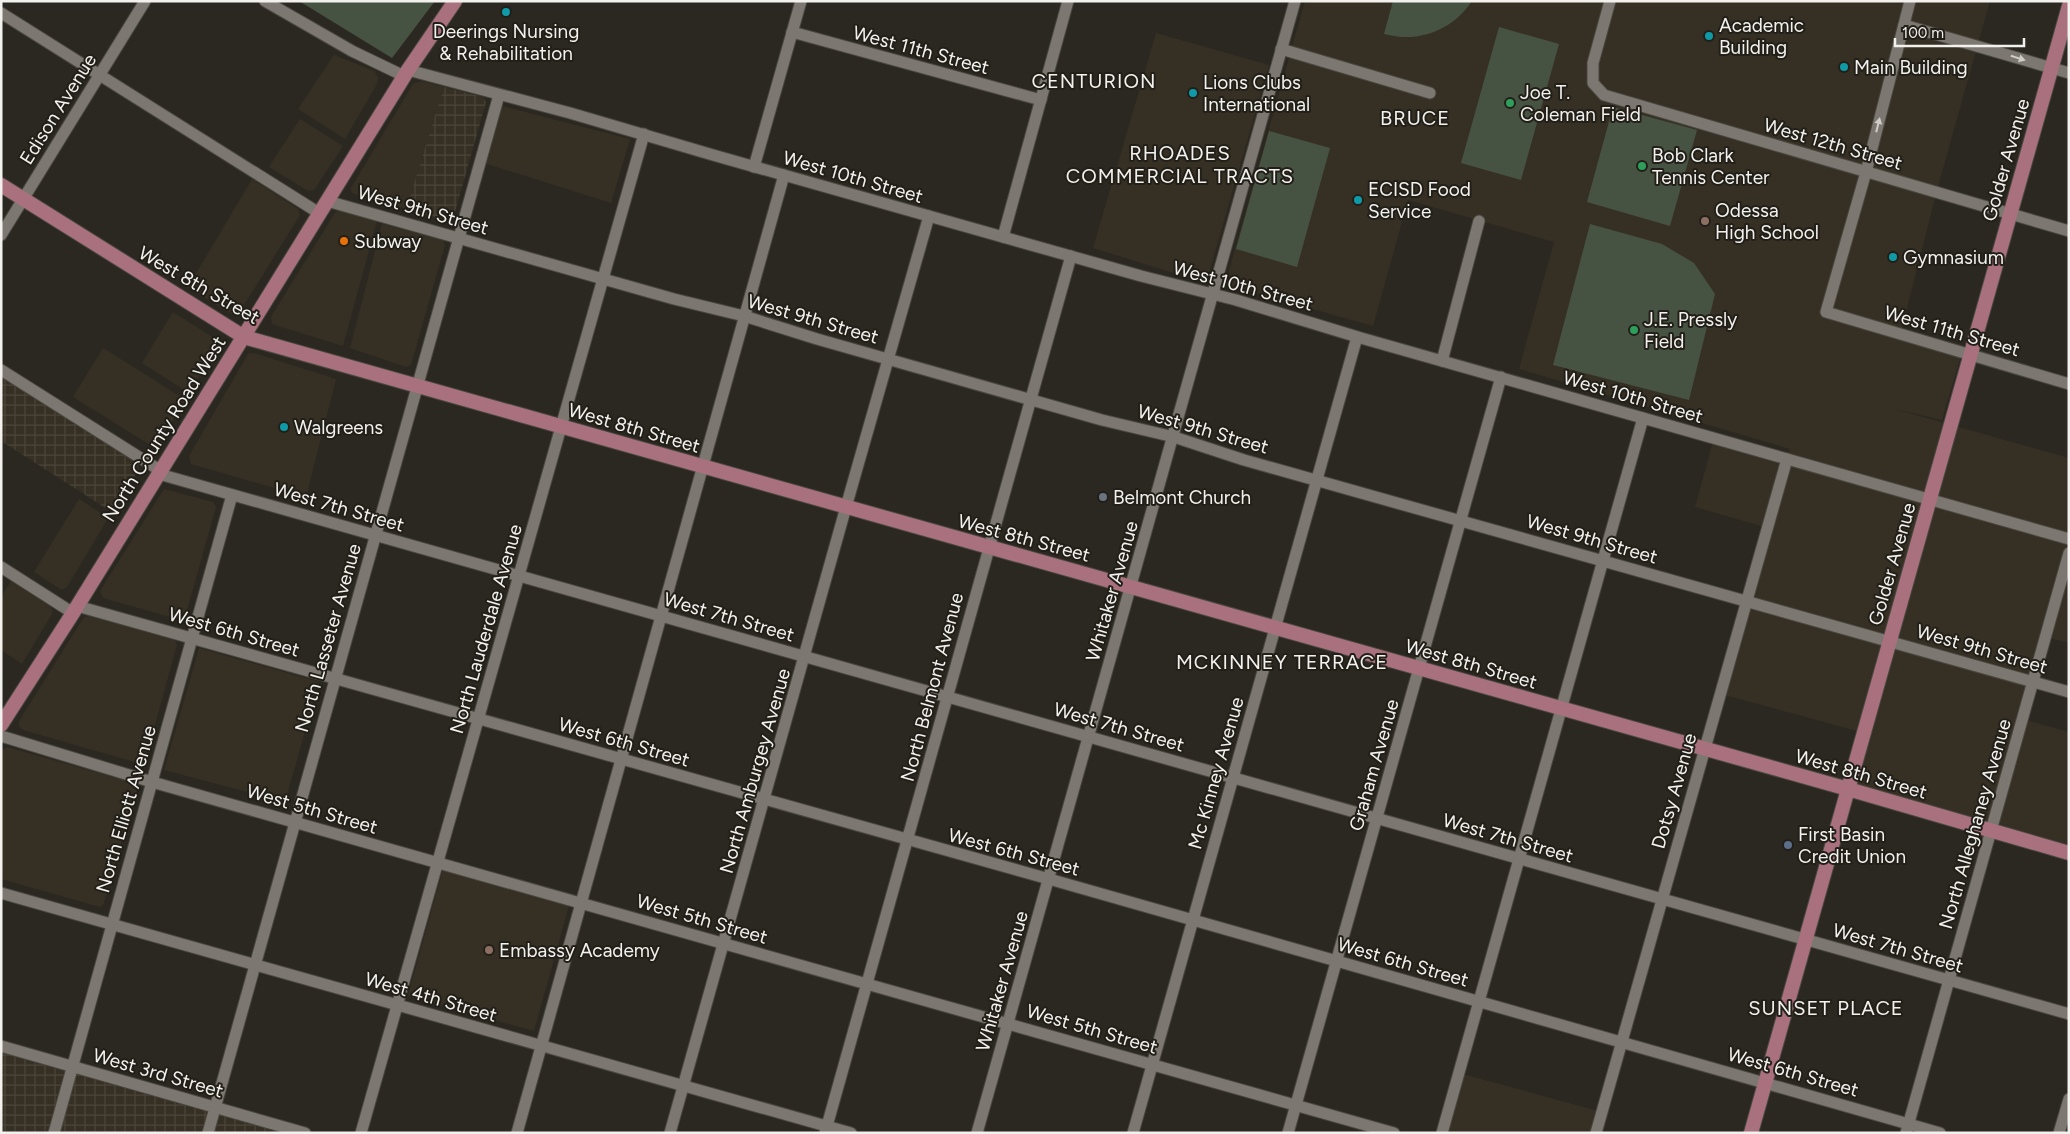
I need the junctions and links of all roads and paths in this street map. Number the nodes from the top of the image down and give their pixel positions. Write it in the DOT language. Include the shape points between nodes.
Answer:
graph roads {
  1 [pos="145,1"];
  2 [pos="265,1"];
  3 [pos="455,1"];
  4 [pos="801,1"];
  5 [pos="1068,1"];
  6 [pos="1295,1"];
  7 [pos="1610,1"];
  8 [pos="1910,1"];
  9 [pos="2069,6"];
  10 [pos="1,13"];
  11 [pos="1904,24"];
  12 [pos="792,32"];
  13 [pos="1281,49"];
  14 [pos="2051,68"];
  15 [pos="406,73"];
  16 [pos="2069,74"];
  17 [pos="100,75"];
  18 [pos="1430,93"];
  19 [pos="499,95"];
  20 [pos="1041,100"];
  21 [pos="644,134"];
  22 [pos="754,167"];
  23 [pos="1866,172"];
  24 [pos="784,175"];
  25 [pos="1,185"];
  26 [pos="23,199"];
  27 [pos="323,207"];
  28 [pos="2010,214"];
  29 [pos="929,216"];
  30 [pos="1479,221"];
  31 [pos="2069,230"];
  32 [pos="1,235"];
  33 [pos="1002,237"];
  34 [pos="459,238"];
  35 [pos="1071,256"];
  36 [pos="603,278"];
  37 [pos="1214,294"];
  38 [pos="744,316"];
  39 [pos="244,337"];
  40 [pos="1357,337"];
  41 [pos="1970,356"];
  42 [pos="889,359"];
  43 [pos="1442,360"];
  44 [pos="1,370"];
  45 [pos="1501,377"];
  46 [pos="2069,384"];
  47 [pos="417,386"];
  48 [pos="1031,400"];
  49 [pos="1643,418"];
  50 [pos="561,428"];
  51 [pos="1174,437"];
  52 [pos="1786,459"];
  53 [pos="704,467"];
  54 [pos="160,473"];
  55 [pos="1317,480"];
  56 [pos="232,495"];
  57 [pos="1930,499"];
  58 [pos="846,507"];
  59 [pos="1460,520"];
  60 [pos="375,536"];
  61 [pos="2069,539"];
  62 [pos="988,548"];
  63 [pos="2069,554"];
  64 [pos="1603,561"];
  65 [pos="1,567"];
  66 [pos="518,576"];
  67 [pos="1131,587"];
  68 [pos="1746,601"];
  69 [pos="75,609"];
  70 [pos="662,617"];
  71 [pos="1275,628"];
  72 [pos="192,639"];
  73 [pos="1890,641"];
  74 [pos="805,657"];
  75 [pos="1419,668"];
  76 [pos="335,679"];
  77 [pos="2033,682"];
  78 [pos="2069,692"];
  79 [pos="948,697"];
  80 [pos="1562,709"];
  81 [pos="478,719"];
  82 [pos="1,725"];
  83 [pos="1,736"];
  84 [pos="1090,736"];
  85 [pos="1704,749"];
  86 [pos="622,760"];
  87 [pos="1233,778"];
  88 [pos="152,782"];
  89 [pos="1848,789"];
  90 [pos="764,800"];
  91 [pos="1376,818"];
  92 [pos="295,822"];
  93 [pos="1991,831"];
  94 [pos="907,840"];
  95 [pos="2069,854"];
  96 [pos="1520,859"];
  97 [pos="438,863"];
  98 [pos="1049,878"];
  99 [pos="1,893"];
  100 [pos="1662,899"];
  101 [pos="582,903"];
  102 [pos="1193,921"];
  103 [pos="112,924"];
  104 [pos="1806,940"];
  105 [pos="724,944"];
  106 [pos="1336,961"];
  107 [pos="255,965"];
  108 [pos="1950,980"];
  109 [pos="867,984"];
  110 [pos="1479,1001"];
  111 [pos="397,1005"];
  112 [pos="2069,1014"];
  113 [pos="1009,1023"];
  114 [pos="1622,1042"];
  115 [pos="1,1046"];
  116 [pos="541,1046"];
  117 [pos="1152,1064"];
  118 [pos="72,1067"];
  119 [pos="1765,1082"];
  120 [pos="684,1087"];
  121 [pos="2069,1099"];
  122 [pos="1296,1105"];
  123 [pos="215,1107"];
  124 [pos="1908,1128"];
  125 [pos="826,1130"];
  126 [pos="54,1133"];
  127 [pos="208,1133"];
  128 [pos="304,1133"];
  129 [pos="361,1133"];
  130 [pos="517,1133"];
  131 [pos="670,1133"];
  132 [pos="851,1133"];
  133 [pos="977,1133"];
  134 [pos="1133,1133"];
  135 [pos="1288,1133"];
  136 [pos="1394,1133"];
  137 [pos="1442,1133"];
  138 [pos="1596,1133"];
  139 [pos="1750,1133"];
  140 [pos="1940,1133"];
  141 [pos="2059,1133"];
  1 -- 17 [label="street, Edison Avenue"];
  2 -- 15 [label="street, West 10th Street" via="352,51"];
  3 -- 15 [label="main road, North County Road West"];
  4 -- 12 [label="street"];
  5 -- 20 [label="street"];
  6 -- 13 [label="street, Whitaker Avenue"];
  7 -- 23 [label="street, West 12th Street" via="1593,63 1593,83 1606,96"];
  8 -- 11 [label="street"];
  9 -- 14 [label="main road, Golder Avenue"];
  10 -- 17 [label="street, West 9th Street"];
  11 -- 14 [label="street, one-way"];
  23 -- 11 [label="street, one-way"];
  12 -- 20 [label="street, West 11th Street"];
  12 -- 22 [label="street"];
  13 -- 18 [label="street"];
  13 -- 37 [label="street, Whitaker Avenue"];
  14 -- 16 [label="street"];
  14 -- 28 [label="main road, Golder Avenue"];
  15 -- 19 [label="street, West 10th Street"];
  15 -- 27 [label="main road, North County Road West"];
  17 -- 26 [label="street, Edison Avenue"];
  17 -- 27 [label="street, West 9th Street"];
  19 -- 21 [label="street, West 10th Street"];
  19 -- 34 [label="street, North Lasseter Avenue"];
  20 -- 33 [label="street"];
  21 -- 22 [label="street, West 10th Street"];
  21 -- 36 [label="street, North Lauderdale Avenue"];
  22 -- 24 [label="street, West 10th Street"];
  23 -- 28 [label="street, West 12th Street"];
  23 -- 41 [label="street, West 11th Street" via="1826,312"];
  24 -- 29 [label="street, West 10th Street"];
  24 -- 38 [label="street"];
  25 -- 26 [label="main road, West 8th Street"];
  26 -- 32 [label="street, Edison Avenue"];
  26 -- 39 [label="main road, West 8th Street"];
  27 -- 34 [label="street, West 9th Street"];
  27 -- 39 [label="main road, North County Road West"];
  28 -- 31 [label="street, West 12th Street"];
  28 -- 41 [label="main road, Golder Avenue"];
  29 -- 33 [label="street, West 10th Street"];
  29 -- 42 [label="street, North Amburgey Avenue"];
  30 -- 43 [label="street"];
  33 -- 35 [label="street, West 10th Street"];
  34 -- 36 [label="street, West 9th Street"];
  34 -- 47 [label="street, North Lasseter Avenue"];
  35 -- 37 [label="street, West 10th Street"];
  35 -- 48 [label="street, North Belmont Avenue"];
  36 -- 38 [label="street, West 9th Street"];
  36 -- 50 [label="street, North Lauderdale Avenue"];
  37 -- 40 [label="street, West 10th Street"];
  37 -- 51 [label="street, Whitaker Avenue"];
  38 -- 42 [label="street, West 9th Street"];
  38 -- 53 [label="street"];
  39 -- 47 [label="main road, West 8th Street"];
  39 -- 54 [label="main road, North County Road West"];
  40 -- 43 [label="street, West 10th Street"];
  40 -- 55 [label="street, Mc Kinney Avenue"];
  41 -- 46 [label="street, West 11th Street"];
  41 -- 57 [label="main road, Golder Avenue"];
  42 -- 48 [label="street, West 9th Street"];
  42 -- 58 [label="street, North Amburgey Avenue"];
  43 -- 45 [label="street, West 10th Street"];
  44 -- 54 [label="street, West 7th Street"];
  45 -- 49 [label="street, West 10th Street"];
  45 -- 59 [label="street, Graham Avenue"];
  47 -- 50 [label="main road, West 8th Street"];
  47 -- 60 [label="street, North Lasseter Avenue"];
  48 -- 51 [label="street, West 9th Street"];
  48 -- 62 [label="street, North Belmont Avenue"];
  49 -- 52 [label="street, West 10th Street"];
  49 -- 64 [label="street"];
  50 -- 53 [label="main road, West 8th Street"];
  50 -- 66 [label="street, North Lauderdale Avenue"];
  51 -- 55 [label="street, West 9th Street"];
  51 -- 67 [label="street, Whitaker Avenue"];
  52 -- 57 [label="street, West 10th Street"];
  52 -- 68 [label="street, Dotsy Avenue"];
  53 -- 58 [label="main road, West 8th Street"];
  53 -- 70 [label="street"];
  54 -- 56 [label="street, West 7th Street"];
  54 -- 69 [label="main road, North County Road West"];
  55 -- 59 [label="street, West 9th Street"];
  55 -- 71 [label="street, Mc Kinney Avenue"];
  56 -- 60 [label="street, West 7th Street"];
  56 -- 72 [label="street, North Elliott Avenue"];
  57 -- 61 [label="street, West 10th Street"];
  57 -- 73 [label="main road, Golder Avenue"];
  58 -- 62 [label="main road, West 8th Street"];
  58 -- 74 [label="street, North Amburgey Avenue"];
  59 -- 64 [label="street, West 9th Street"];
  59 -- 75 [label="street, Graham Avenue"];
  60 -- 66 [label="street, West 7th Street"];
  60 -- 76 [label="street, North Lasseter Avenue"];
  62 -- 67 [label="main road, West 8th Street"];
  62 -- 79 [label="street, North Belmont Avenue"];
  63 -- 77 [label="street, North Alleghaney Avenue"];
  64 -- 68 [label="street, West 9th Street"];
  64 -- 80 [label="street"];
  65 -- 69 [label="street, West 6th Street"];
  66 -- 70 [label="street, West 7th Street"];
  66 -- 81 [label="street, North Lauderdale Avenue"];
  67 -- 71 [label="main road, West 8th Street"];
  67 -- 84 [label="street, Whitaker Avenue"];
  68 -- 73 [label="street, West 9th Street"];
  68 -- 85 [label="street, Dotsy Avenue"];
  69 -- 72 [label="street, West 6th Street"];
  69 -- 82 [label="main road, North County Road West"];
  70 -- 74 [label="street, West 7th Street"];
  70 -- 86 [label="street"];
  71 -- 75 [label="main road, West 8th Street"];
  71 -- 87 [label="street, Mc Kinney Avenue"];
  72 -- 76 [label="street, West 6th Street"];
  72 -- 88 [label="street, North Elliott Avenue"];
  73 -- 77 [label="street, West 9th Street"];
  73 -- 89 [label="main road, Golder Avenue"];
  74 -- 79 [label="street, West 7th Street"];
  74 -- 90 [label="street, North Amburgey Avenue"];
  75 -- 80 [label="main road, West 8th Street"];
  75 -- 91 [label="street, Graham Avenue"];
  76 -- 81 [label="street, West 6th Street"];
  76 -- 92 [label="street, North Lasseter Avenue"];
  77 -- 78 [label="street, West 9th Street"];
  77 -- 93 [label="street, North Alleghaney Avenue"];
  79 -- 84 [label="street, West 7th Street"];
  79 -- 94 [label="street, North Belmont Avenue"];
  80 -- 85 [label="main road, West 8th Street"];
  80 -- 96 [label="street"];
  81 -- 86 [label="street, West 6th Street"];
  81 -- 97 [label="street, North Lauderdale Avenue"];
  83 -- 88 [label="street, West 5th Street"];
  84 -- 87 [label="street, West 7th Street"];
  84 -- 98 [label="street, Whitaker Avenue"];
  85 -- 89 [label="main road, West 8th Street"];
  85 -- 100 [label="street, Dotsy Avenue"];
  86 -- 90 [label="street, West 6th Street"];
  86 -- 101 [label="street"];
  87 -- 91 [label="street, West 7th Street"];
  87 -- 102 [label="street, Mc Kinney Avenue"];
  88 -- 92 [label="street, West 5th Street"];
  88 -- 103 [label="street, North Elliott Avenue"];
  89 -- 93 [label="main road, West 8th Street"];
  89 -- 104 [label="main road, Golder Avenue"];
  90 -- 94 [label="street, West 6th Street"];
  90 -- 105 [label="street, North Amburgey Avenue"];
  91 -- 96 [label="street, West 7th Street"];
  91 -- 106 [label="street, Graham Avenue"];
  92 -- 97 [label="street, West 5th Street"];
  92 -- 107 [label="street, North Lasseter Avenue"];
  93 -- 95 [label="main road, West 8th Street"];
  93 -- 108 [label="street, North Alleghaney Avenue"];
  94 -- 98 [label="street, West 6th Street"];
  94 -- 109 [label="street, North Belmont Avenue"];
  96 -- 100 [label="street, West 7th Street"];
  96 -- 110 [label="street"];
  97 -- 101 [label="street, West 5th Street"];
  97 -- 111 [label="street, North Lauderdale Avenue"];
  98 -- 102 [label="street, West 6th Street"];
  98 -- 113 [label="street, Whitaker Avenue"];
  99 -- 103 [label="street, West 4th Street"];
  100 -- 104 [label="street, West 7th Street"];
  100 -- 114 [label="street, Dotsy Avenue"];
  101 -- 105 [label="street, West 5th Street"];
  101 -- 116 [label="street"];
  102 -- 106 [label="street, West 6th Street"];
  102 -- 117 [label="street, Mc Kinney Avenue"];
  103 -- 107 [label="street, West 4th Street"];
  103 -- 118 [label="street, North Elliott Avenue"];
  104 -- 108 [label="street, West 7th Street"];
  104 -- 119 [label="main road, Golder Avenue"];
  105 -- 109 [label="street, West 5th Street"];
  105 -- 120 [label="street, North Amburgey Avenue"];
  106 -- 110 [label="street, West 6th Street"];
  106 -- 122 [label="street, Graham Avenue"];
  107 -- 111 [label="street, West 4th Street"];
  107 -- 123 [label="street, North Lasseter Avenue"];
  108 -- 112 [label="street, West 7th Street"];
  108 -- 124 [label="street, North Alleghaney Avenue"];
  109 -- 113 [label="street, West 5th Street"];
  109 -- 125 [label="street, North Belmont Avenue"];
  110 -- 114 [label="street, West 6th Street"];
  110 -- 137 [label="street"];
  111 -- 116 [label="street, West 4th Street"];
  111 -- 129 [label="street, North Lauderdale Avenue"];
  113 -- 117 [label="street, West 5th Street"];
  113 -- 133 [label="street, Whitaker Avenue"];
  114 -- 119 [label="street, West 6th Street"];
  114 -- 138 [label="street, Dotsy Avenue"];
  115 -- 118 [label="street, West 3rd Street"];
  116 -- 120 [label="street, West 4th Street"];
  116 -- 130 [label="street"];
  117 -- 122 [label="street, West 5th Street"];
  117 -- 134 [label="street, Mc Kinney Avenue"];
  118 -- 123 [label="street, West 3rd Street"];
  118 -- 126 [label="street, North Elliott Avenue"];
  119 -- 124 [label="street, West 6th Street"];
  119 -- 139 [label="main road, Golder Avenue"];
  120 -- 125 [label="street, West 4th Street"];
  120 -- 131 [label="street, North Amburgey Avenue"];
  121 -- 141 [label="street"];
  122 -- 135 [label="street, Graham Avenue"];
  122 -- 136 [label="street, West 5th Street"];
  123 -- 127 [label="street, North Lasseter Avenue"];
  123 -- 128 [label="street, West 3rd Street"];
  124 -- 140 [label="street, West 6th Street"];
  125 -- 132 [label="street, West 4th Street"];
}
